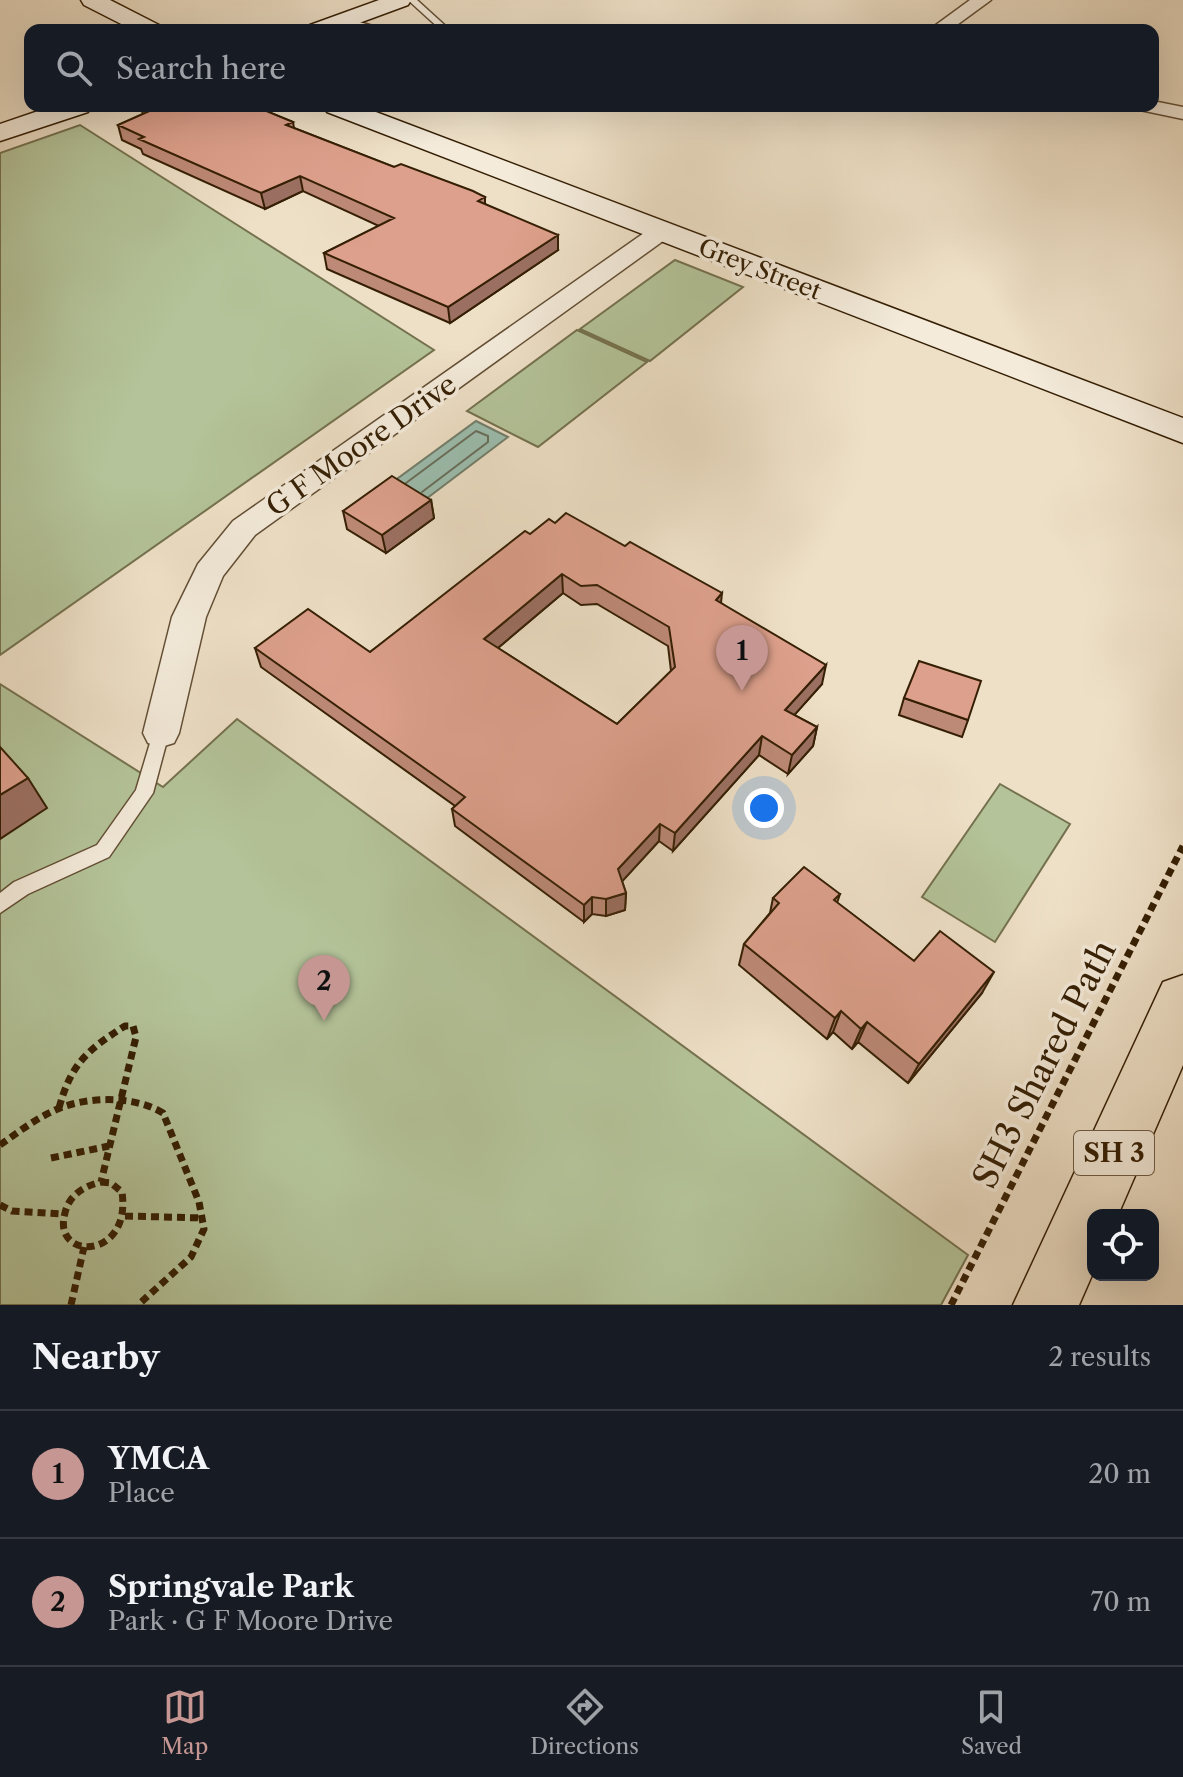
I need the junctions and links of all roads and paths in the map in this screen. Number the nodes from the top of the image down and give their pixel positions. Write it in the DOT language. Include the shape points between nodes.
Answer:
graph roads {
  1 [pos="92,0"];
  2 [pos="400,0"];
  3 [pos="412,0"];
  4 [pos="982,0"];
  5 [pos="342,22"];
  6 [pos="139,24"];
  7 [pos="336,24"];
  8 [pos="348,24"];
  9 [pos="439,24"];
  10 [pos="947,24"];
  11 [pos="1159,108"];
  12 [pos="61,112"];
  13 [pos="352,112"];
  14 [pos="1183,113"];
  15 [pos="0,133"];
  16 [pos="662,231"];
  17 [pos="1183,431"];
  18 [pos="161,733"];
  19 [pos="1183,846"];
  20 [pos="0,904"];
  21 [pos="1183,1001"];
  22 [pos="121,1102"];
  23 [pos="59,1108"];
  24 [pos="0,1145"];
  25 [pos="109,1146"];
  26 [pos="51,1158"];
  27 [pos="101,1182"];
  28 [pos="0,1205"];
  29 [pos="63,1214"];
  30 [pos="125,1216"];
  31 [pos="203,1218"];
  32 [pos="84,1247"];
  33 [pos="71,1305"];
  34 [pos="138,1305"];
  35 [pos="951,1305"];
  36 [pos="1046,1305"];
  1 -- 6 [label="main road"];
  2 -- 5 [label="main road"];
  3 -- 9 [label="lane"];
  4 -- 10 [label="street"];
  5 -- 7 [label="main road"];
  5 -- 8 [label="street"];
  11 -- 14 [label="street"];
  12 -- 15 [label="main road"];
  13 -- 16 [label="main road, Grey Street"];
  16 -- 17 [label="main road, Grey Street"];
  16 -- 18 [label="street, G F Moore Drive" via="244,528 209,572 189,617"];
  18 -- 20 [label="lane" via="144,793 103,851 21,888"];
  19 -- 35 [label="path, SH3 Shared Path"];
  21 -- 36 [label="highway, SH 3"];
  22 -- 23 [label="path"];
  22 -- 23 [label="path" via="137,1032 131,1025 78,1058"];
  22 -- 25 [label="path"];
  22 -- 31 [label="path" via="147,1102 163,1113"];
  23 -- 24 [label="path"];
  25 -- 26 [label="path"];
  25 -- 27 [label="path"];
  27 -- 29 [label="path" via="79,1191"];
  27 -- 30 [label="path" via="122,1192"];
  28 -- 29 [label="path" via="12,1211"];
  29 -- 32 [label="path" via="65,1238"];
  30 -- 31 [label="path"];
  30 -- 32 [label="path" via="109,1239"];
  31 -- 34 [label="path" via="202,1238 191,1257"];
  32 -- 33 [label="path"];
}
